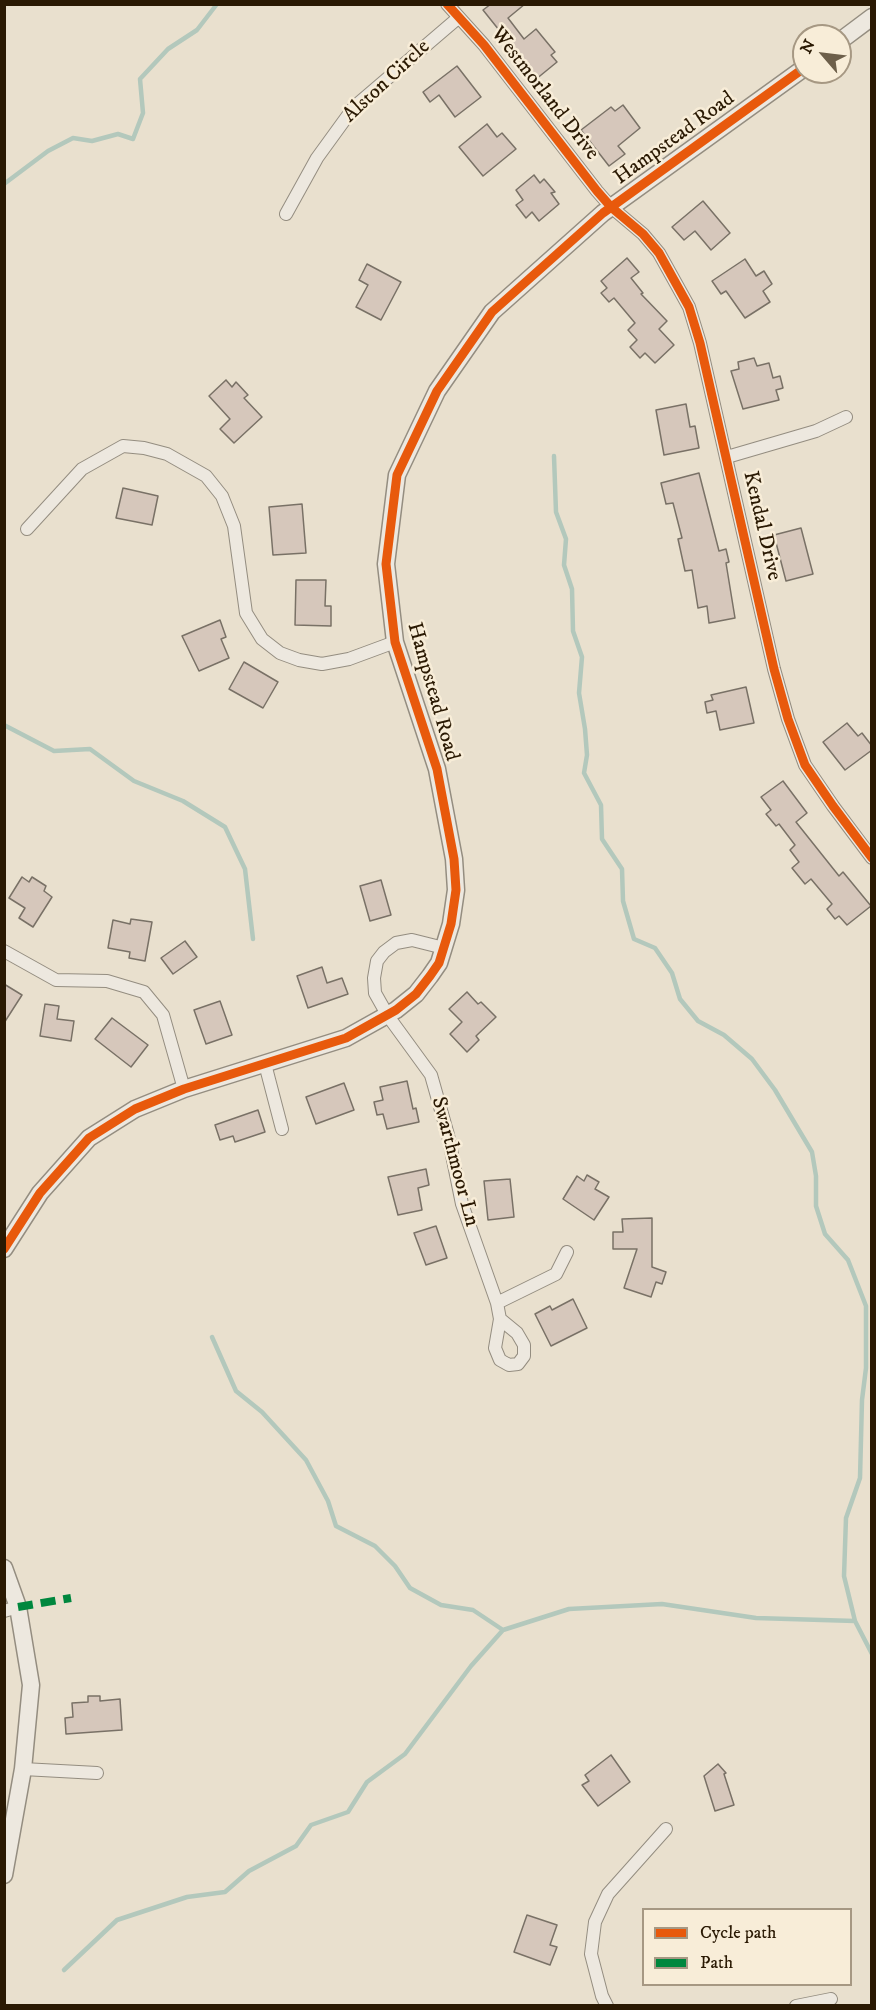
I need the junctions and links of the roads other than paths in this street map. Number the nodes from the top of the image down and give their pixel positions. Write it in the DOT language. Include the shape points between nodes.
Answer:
graph roads {
  1 [pos="447,4"];
  2 [pos="872,17"];
  3 [pos="458,18"];
  4 [pos="852,32"];
  5 [pos="792,77"];
  6 [pos="611,207"];
  7 [pos="286,214"];
  8 [pos="846,417"];
  9 [pos="727,457"];
  10 [pos="27,529"];
  11 [pos="395,642"];
  12 [pos="872,858"];
  13 [pos="444,948"];
  14 [pos="4,951"];
  15 [pos="388,1016"];
  16 [pos="265,1064"];
  17 [pos="184,1089"];
  18 [pos="282,1129"];
  19 [pos="4,1249"];
  20 [pos="567,1252"];
  21 [pos="497,1304"];
  22 [pos="500,1319"];
  23 [pos="4,1568"];
  24 [pos="11,1609"];
  25 [pos="23,1769"];
  26 [pos="97,1773"];
  27 [pos="666,1829"];
  28 [pos="4,1875"];
  29 [pos="831,1999"];
  30 [pos="607,2006"];
  31 [pos="796,2006"];
  1 -- 3 [label="street, Westmorland Drive"];
  2 -- 4 [label="street"];
  3 -- 6 [label="street, Westmorland Drive" via="484,45"];
  3 -- 7 [label="street, Alston Circle" via="354,107 317,158"];
  5 -- 6 [label="street, Hampstead Road"];
  6 -- 9 [label="street, Kendal Drive" via="659,253 689,307"];
  6 -- 11 [label="street, Hampstead Road" via="492,312 437,391 397,475 386,564"];
  8 -- 9 [label="street" via="816,431"];
  9 -- 12 [label="street, Kendal Drive" via="788,718 806,765"];
  10 -- 11 [label="street" via="82,469 123,446 166,454 206,476 222,496 234,525 246,613 262,639 280,653 321,664 349,660"];
  11 -- 13 [label="street, Hampstead Road" via="437,769 454,859 456,890"];
  13 -- 15 [label="street, Hampstead Road" via="439,963 416,994"];
  13 -- 15 [label="street, Swarthmoor Ln" via="412,940 396,943 384,952 377,961 374,978 375,993"];
  14 -- 17 [label="street" via="56,980 107,981 144,992 164,1015"];
  15 -- 16 [label="street, Hampstead Road" via="346,1038"];
  15 -- 21 [label="street, Swarthmoor Ln" via="431,1076 462,1204"];
  16 -- 17 [label="street, Hampstead Road"];
  16 -- 18 [label="street"];
  17 -- 19 [label="street, Hampstead Road" via="135,1109 89,1138 40,1193"];
  20 -- 21 [label="street" via="556,1274"];
  21 -- 22 [label="street, Swarthmoor Ln"];
  23 -- 24 [label="street"];
  24 -- 25 [label="street" via="31,1685"];
  25 -- 26 [label="street"];
  25 -- 28 [label="street"];
  27 -- 30 [label="street" via="608,1894 595,1922 591,1954"];
  29 -- 31 [label="street"];
}
